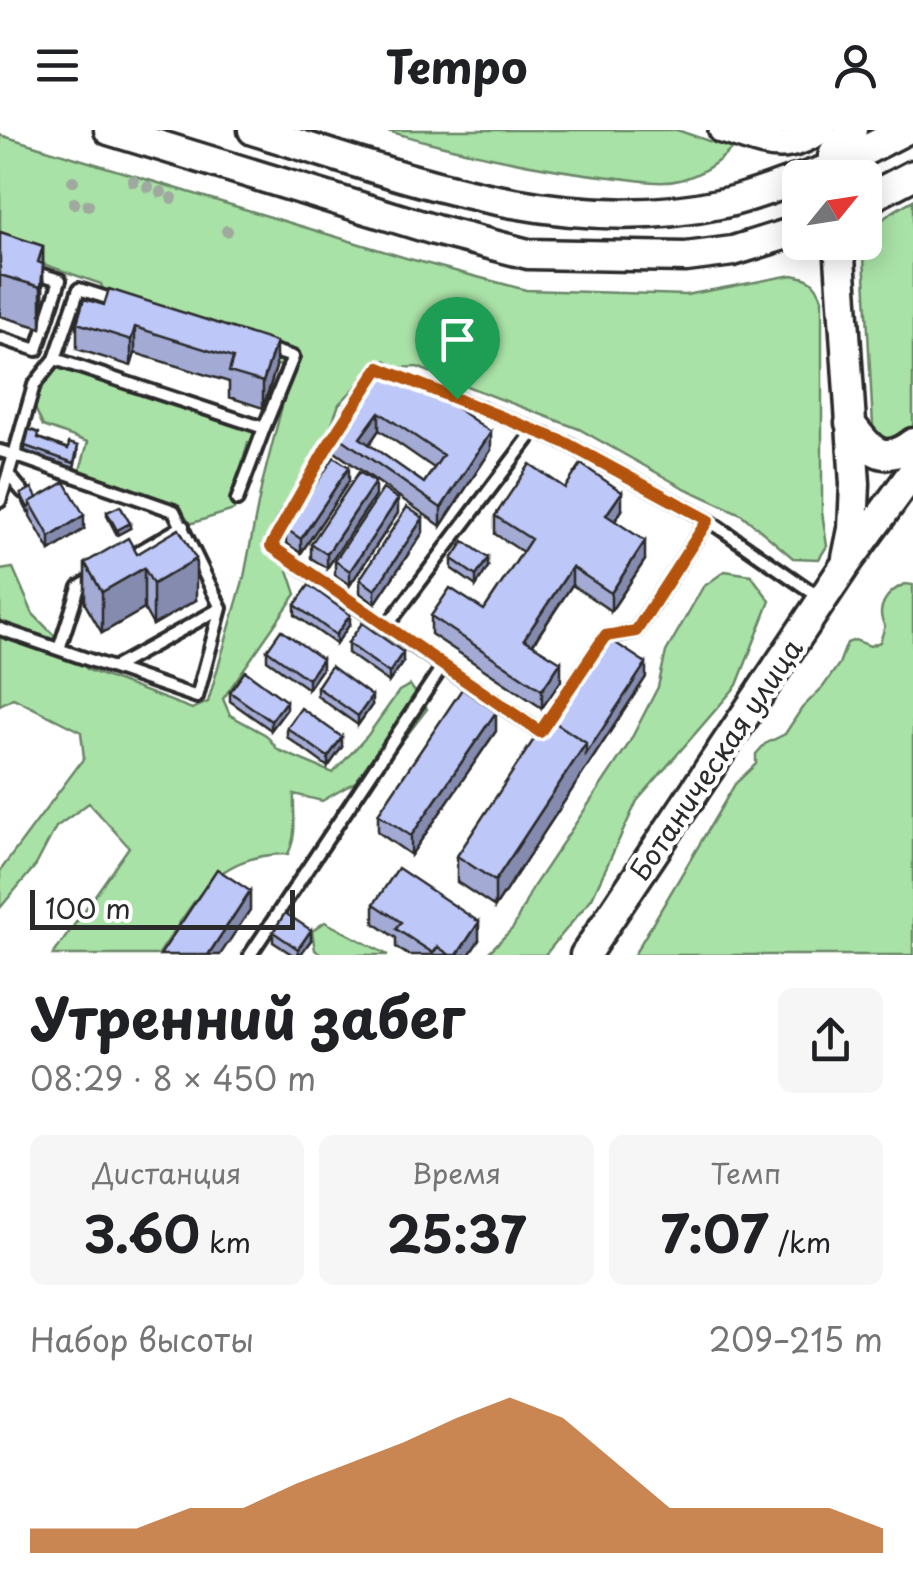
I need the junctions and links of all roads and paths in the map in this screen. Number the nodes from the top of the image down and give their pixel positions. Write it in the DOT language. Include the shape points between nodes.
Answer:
graph roads {
  1 [pos="109,130"];
  2 [pos="253,130"];
  3 [pos="722,130"];
  4 [pos="822,130"];
  5 [pos="852,130"];
  6 [pos="905,130"];
  7 [pos="829,160"];
  8 [pos="847,160"];
  9 [pos="913,175"];
  10 [pos="782,186"];
  11 [pos="882,191"];
  12 [pos="782,236"];
  13 [pos="839,260"];
  14 [pos="15,266"];
  15 [pos="0,338"];
  16 [pos="55,359"];
  17 [pos="396,374"];
  18 [pos="431,388"];
  19 [pos="850,423"];
  20 [pos="264,428"];
  21 [pos="534,430"];
  22 [pos="913,443"];
  23 [pos="0,451"];
  24 [pos="14,455"];
  25 [pos="913,472"];
  26 [pos="8,474"];
  27 [pos="23,492"];
  28 [pos="237,500"];
  29 [pos="0,501"];
  30 [pos="708,520"];
  31 [pos="183,526"];
  32 [pos="846,564"];
  33 [pos="823,599"];
  34 [pos="221,608"];
  35 [pos="386,627"];
  36 [pos="0,629"];
  37 [pos="59,649"];
  38 [pos="442,667"];
  39 [pos="113,668"];
  40 [pos="250,955"];
  41 [pos="586,955"];
  1 -- 12 [label="main road" via="528,254 686,257"];
  2 -- 10 [label="main road" via="438,187 598,213 666,212"];
  3 -- 4 [label="street" via="782,148"];
  5 -- 7 [label="main road"];
  6 -- 8 [label="main road"];
  9 -- 11 [label="main road"];
  13 -- 19 [label="main road, Ботаническая улица"];
  14 -- 15 [label="lane" via="60,280 37,350"];
  16 -- 20 [label="lane"];
  16 -- 20 [label="lane" via="79,289 292,357"];
  16 -- 24 [label="lane" via="34,385"];
  17 -- 35 [label="lane" via="379,368 271,546"];
  18 -- 21 [label="lane"];
  19 -- 22 [label="main road" via="875,452 888,455"];
  19 -- 32 [label="main road, Ботаническая улица" via="853,529"];
  20 -- 28 [label="lane"];
  21 -- 30 [label="lane"];
  21 -- 35 [label="lane"];
  23 -- 24 [label="lane"];
  24 -- 26 [label="lane"];
  24 -- 31 [label="lane" via="174,511"];
  25 -- 32 [label="main road, Ботаническая улица"];
  26 -- 27 [label="lane"];
  26 -- 29 [label="lane"];
  30 -- 33 [label="lane"];
  30 -- 38 [label="lane" via="636,631 605,636 540,732"];
  31 -- 34 [label="lane"];
  31 -- 37 [label="lane" via="78,587"];
  32 -- 33 [label="main road, Ботаническая улица"];
  33 -- 41 [label="main road, Ботаническая улица"];
  34 -- 39 [label="lane"];
  34 -- 39 [label="lane" via="197,697"];
  35 -- 38 [label="lane"];
  36 -- 37 [label="lane"];
  37 -- 39 [label="lane"];
  38 -- 40 [label="lane"];
}
